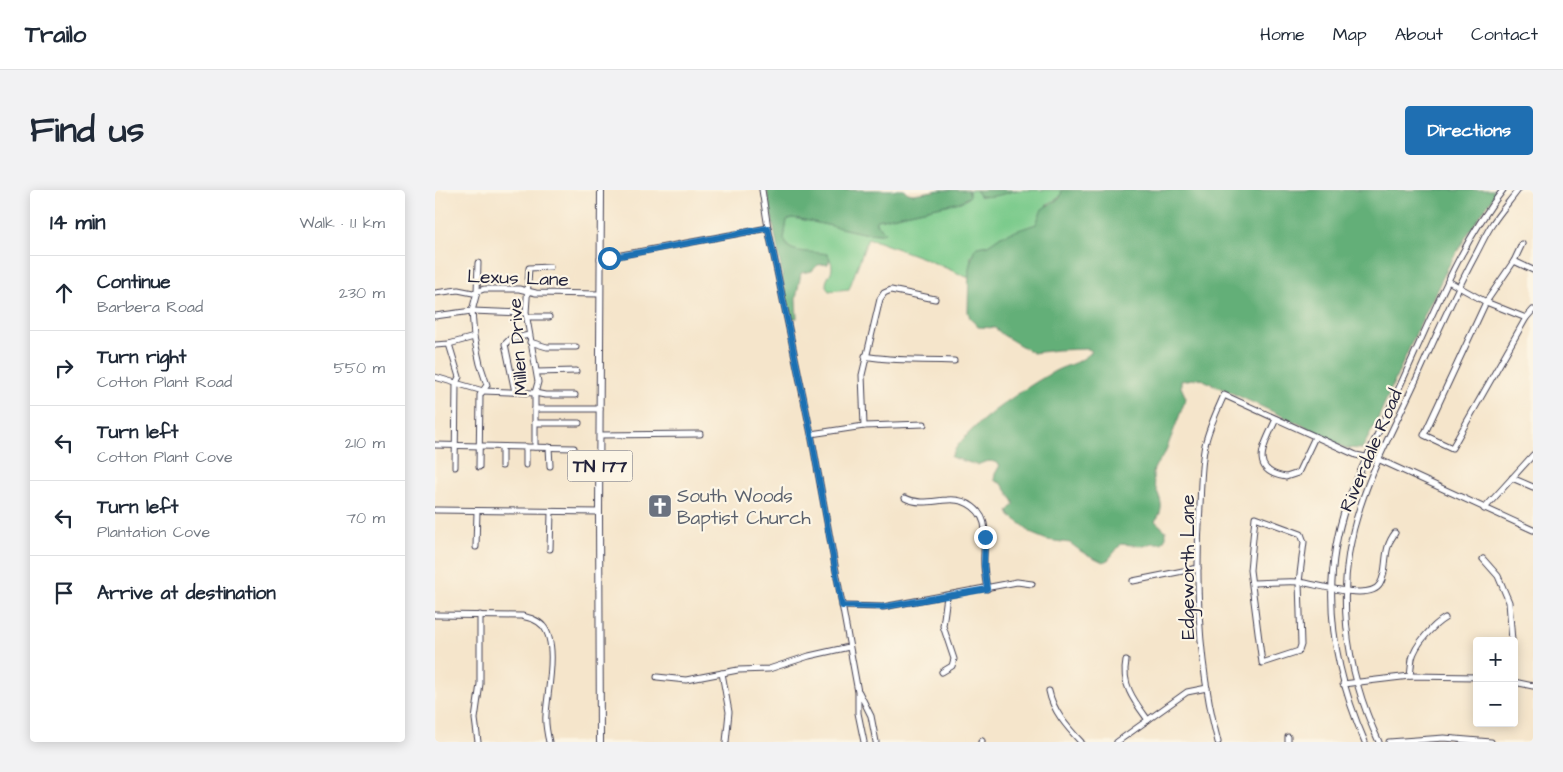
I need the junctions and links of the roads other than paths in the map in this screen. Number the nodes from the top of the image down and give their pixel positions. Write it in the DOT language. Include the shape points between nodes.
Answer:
graph roads {
  1 [pos="601,190"];
  2 [pos="763,190"];
  3 [pos="1503,190"];
  4 [pos="1518,190"];
  5 [pos="768,228"];
  6 [pos="1522,244"];
  7 [pos="600,259"];
  8 [pos="1514,261"];
  9 [pos="478,263"];
  10 [pos="551,267"];
  11 [pos="1533,270"];
  12 [pos="1448,282"];
  13 [pos="1458,286"];
  14 [pos="528,291"];
  15 [pos="477,292"];
  16 [pos="435,293"];
  17 [pos="600,294"];
  18 [pos="935,299"];
  19 [pos="1486,302"];
  20 [pos="1533,310"];
  21 [pos="472,311"];
  22 [pos="526,315"];
  23 [pos="435,316"];
  24 [pos="549,317"];
  25 [pos="1525,318"];
  26 [pos="529,335"];
  27 [pos="474,336"];
  28 [pos="530,342"];
  29 [pos="435,344"];
  30 [pos="449,344"];
  31 [pos="577,347"];
  32 [pos="865,356"];
  33 [pos="954,361"];
  34 [pos="576,371"];
  35 [pos="537,372"];
  36 [pos="435,377"];
  37 [pos="456,383"];
  38 [pos="483,391"];
  39 [pos="515,392"];
  40 [pos="535,393"];
  41 [pos="575,395"];
  42 [pos="600,408"];
  43 [pos="535,409"];
  44 [pos="1276,419"];
  45 [pos="535,423"];
  46 [pos="579,423"];
  47 [pos="924,424"];
  48 [pos="865,426"];
  49 [pos="700,434"];
  50 [pos="811,434"];
  51 [pos="600,435"];
  52 [pos="1315,437"];
  53 [pos="435,445"];
  54 [pos="455,446"];
  55 [pos="479,446"];
  56 [pos="502,446"];
  57 [pos="526,447"];
  58 [pos="535,447"];
  59 [pos="549,447"];
  60 [pos="1533,455"];
  61 [pos="1367,457"];
  62 [pos="1379,460"];
  63 [pos="526,465"];
  64 [pos="502,466"];
  65 [pos="550,466"];
  66 [pos="574,466"];
  67 [pos="455,467"];
  68 [pos="479,467"];
  69 [pos="1512,478"];
  70 [pos="1533,487"];
  71 [pos="905,498"];
  72 [pos="1484,509"];
  73 [pos="435,510"];
  74 [pos="477,511"];
  75 [pos="551,512"];
  76 [pos="599,512"];
  77 [pos="1533,530"];
  78 [pos="1395,533"];
  79 [pos="476,547"];
  80 [pos="551,549"];
  81 [pos="1483,559"];
  82 [pos="1198,568"];
  83 [pos="1133,581"];
  84 [pos="1299,582"];
  85 [pos="1253,583"];
  86 [pos="1032,584"];
  87 [pos="987,589"];
  88 [pos="1332,589"];
  89 [pos="1345,590"];
  90 [pos="947,596"];
  91 [pos="842,606"];
  92 [pos="435,615"];
  93 [pos="480,615"];
  94 [pos="1445,618"];
  95 [pos="1512,637"];
  96 [pos="849,647"];
  97 [pos="1126,661"];
  98 [pos="942,672"];
  99 [pos="722,673"];
  100 [pos="1410,676"];
  101 [pos="1473,677"];
  102 [pos="657,678"];
  103 [pos="1356,682"];
  104 [pos="1518,683"];
  105 [pos="1343,684"];
  106 [pos="1533,686"];
  107 [pos="1207,688"];
  108 [pos="1049,691"];
  109 [pos="858,692"];
  110 [pos="1148,720"];
  111 [pos="478,742"];
  112 [pos="549,742"];
  113 [pos="599,742"];
  114 [pos="726,742"];
  115 [pos="864,742"];
  116 [pos="876,742"];
  117 [pos="1081,742"];
  118 [pos="1117,742"];
  119 [pos="1218,742"];
  120 [pos="1365,742"];
  121 [pos="1379,742"];
  122 [pos="1389,742"];
  123 [pos="1491,742"];
  1 -- 7 [label="main road, TN 177"];
  2 -- 5 [label="street"];
  3 -- 12 [label="street, Riverdale Road" via="1490,206"];
  4 -- 13 [label="street, Riverdale Road" via="1492,224"];
  5 -- 7 [label="street"];
  5 -- 50 [label="street"];
  6 -- 8 [label="street"];
  7 -- 17 [label="main road, TN 177"];
  8 -- 11 [label="street"];
  8 -- 19 [label="street"];
  9 -- 15 [label="street"];
  10 -- 14 [label="street, Millen Drive" via="529,268"];
  12 -- 13 [label="street"];
  12 -- 61 [label="street, Riverdale Road"];
  13 -- 19 [label="street"];
  13 -- 62 [label="street, Riverdale Road"];
  14 -- 15 [label="street, Lexus Lane" via="487,289"];
  14 -- 17 [label="street, Lexus Lane"];
  14 -- 22 [label="street, Millen Drive"];
  15 -- 16 [label="street, Lexus Lane"];
  15 -- 21 [label="street"];
  17 -- 42 [label="main road, TN 177"];
  18 -- 32 [label="street" via="887,290 877,306"];
  19 -- 25 [label="street"];
  19 -- 25 [label="street" via="1424,435 1452,448"];
  20 -- 25 [label="street"];
  21 -- 22 [label="street"];
  21 -- 23 [label="street"];
  21 -- 27 [label="street"];
  22 -- 24 [label="street"];
  22 -- 26 [label="street, Millen Drive"];
  26 -- 28 [label="street, Millen Drive"];
  26 -- 39 [label="street" via="510,339 505,344"];
  27 -- 30 [label="street"];
  27 -- 38 [label="street" via="487,385"];
  28 -- 31 [label="street"];
  28 -- 35 [label="street, Millen Drive"];
  29 -- 30 [label="street"];
  30 -- 37 [label="street" via="459,377"];
  32 -- 33 [label="street" via="891,360"];
  32 -- 48 [label="street" via="862,383"];
  34 -- 35 [label="street"];
  35 -- 40 [label="street, Millen Drive"];
  36 -- 37 [label="street"];
  37 -- 38 [label="street"];
  37 -- 54 [label="street"];
  38 -- 39 [label="street"];
  38 -- 55 [label="street" via="480,395"];
  39 -- 40 [label="street"];
  40 -- 41 [label="street"];
  40 -- 43 [label="street, Millen Drive"];
  42 -- 43 [label="street"];
  42 -- 51 [label="main road, TN 177"];
  43 -- 45 [label="street, Millen Drive"];
  44 -- 52 [label="street"];
  44 -- 52 [label="street" via="1261,456 1264,467 1271,472 1285,477 1297,472"];
  44 -- 82 [label="street, Edgeworth Lane" via="1224,395 1204,452"];
  45 -- 46 [label="street"];
  45 -- 58 [label="street, Millen Drive"];
  47 -- 48 [label="street"];
  48 -- 50 [label="street"];
  49 -- 51 [label="street"];
  50 -- 91 [label="street"];
  51 -- 76 [label="main road, TN 177"];
  52 -- 61 [label="street"];
  53 -- 54 [label="street"];
  54 -- 55 [label="street"];
  54 -- 67 [label="street"];
  55 -- 56 [label="street"];
  55 -- 68 [label="street"];
  56 -- 57 [label="street"];
  56 -- 64 [label="street"];
  57 -- 58 [label="street"];
  57 -- 63 [label="street"];
  58 -- 59 [label="street"];
  59 -- 65 [label="street"];
  59 -- 66 [label="street" via="574,448"];
  60 -- 69 [label="street"];
  61 -- 62 [label="street"];
  61 -- 88 [label="street, Riverdale Road" via="1341,522"];
  62 -- 72 [label="street"];
  62 -- 89 [label="street, Riverdale Road" via="1353,532"];
  69 -- 70 [label="street"];
  69 -- 72 [label="street"];
  71 -- 87 [label="street" via="918,502 959,500 978,512 985,530"];
  72 -- 77 [label="street"];
  73 -- 74 [label="street"];
  74 -- 75 [label="street"];
  74 -- 79 [label="street"];
  75 -- 76 [label="street"];
  75 -- 80 [label="street"];
  76 -- 113 [label="main road, TN 177"];
  78 -- 89 [label="street" via="1388,543 1380,585 1367,592"];
  81 -- 95 [label="street" via="1499,576 1509,602"];
  82 -- 83 [label="street"];
  82 -- 107 [label="street, Edgeworth Lane" via="1199,620"];
  84 -- 85 [label="street"];
  84 -- 85 [label="street" via="1304,542 1301,534 1255,517 1250,570"];
  84 -- 85 [label="street" via="1299,651 1262,663"];
  84 -- 88 [label="street"];
  86 -- 87 [label="street" via="1017,582"];
  87 -- 90 [label="street"];
  88 -- 89 [label="street"];
  88 -- 105 [label="street, Riverdale Road" via="1333,636"];
  89 -- 103 [label="street, Riverdale Road" via="1346,630"];
  90 -- 91 [label="street" via="883,607"];
  90 -- 98 [label="street" via="943,626 954,659 952,666"];
  91 -- 96 [label="street"];
  92 -- 93 [label="street"];
  93 -- 111 [label="street" via="480,684 475,719"];
  93 -- 112 [label="street" via="522,616 543,626 548,634 551,648 546,720"];
  94 -- 100 [label="street" via="1435,624 1415,651"];
  96 -- 99 [label="street" via="769,670"];
  96 -- 109 [label="street"];
  97 -- 110 [label="street" via="1129,693"];
  99 -- 102 [label="street" via="686,680"];
  99 -- 114 [label="street" via="729,712"];
  100 -- 101 [label="street"];
  100 -- 103 [label="street"];
  103 -- 105 [label="street"];
  103 -- 121 [label="street, Riverdale Road"];
  104 -- 106 [label="street"];
  105 -- 120 [label="street, Riverdale Road"];
  107 -- 110 [label="street" via="1187,692"];
  107 -- 119 [label="street, Edgeworth Lane"];
  108 -- 117 [label="street" via="1055,709"];
  109 -- 115 [label="street" via="858,713"];
  109 -- 116 [label="street" via="871,716"];
  110 -- 118 [label="street"];
  122 -- 123 [label="street" via="1444,738"];
}
